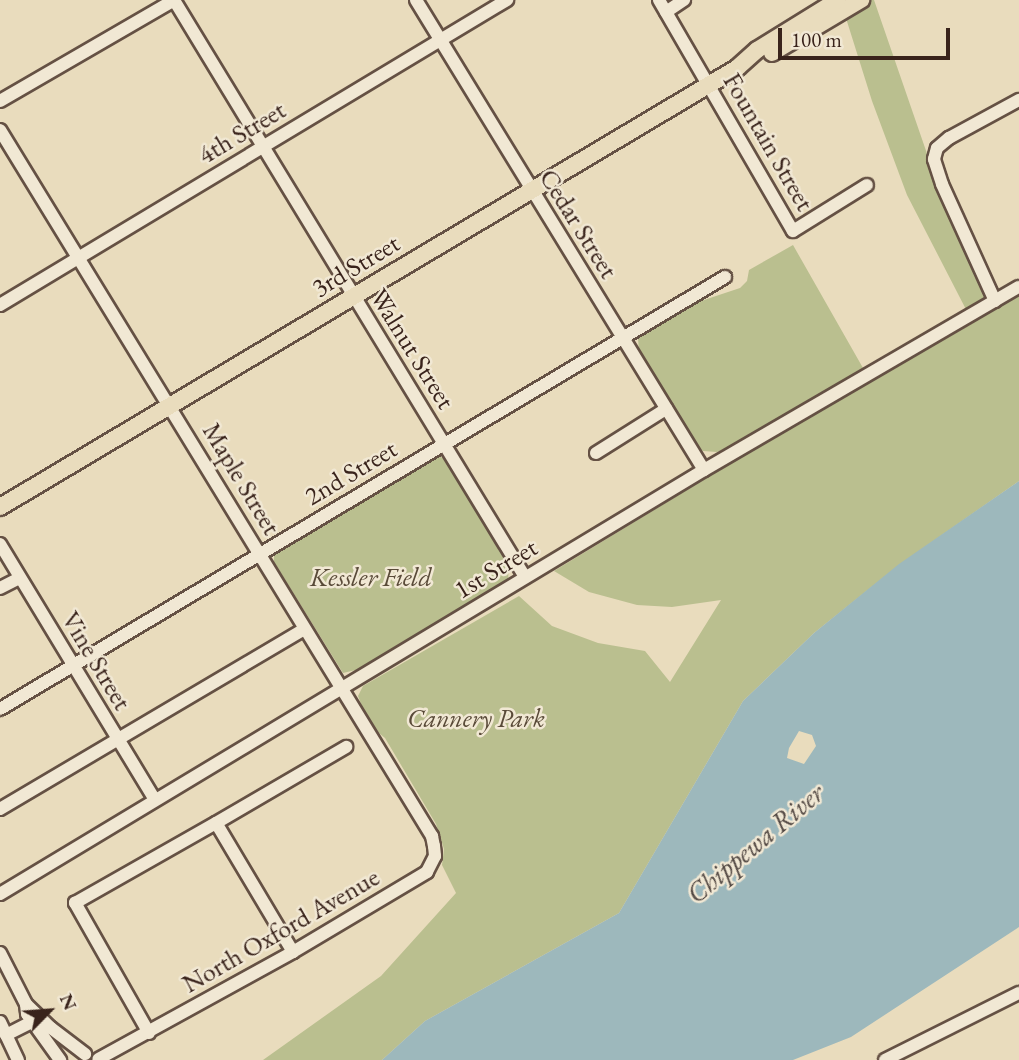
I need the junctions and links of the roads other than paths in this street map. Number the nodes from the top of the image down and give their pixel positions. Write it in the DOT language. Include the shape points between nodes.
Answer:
graph roads {
  1 [pos="174,0"];
  2 [pos="416,0"];
  3 [pos="508,0"];
  4 [pos="659,0"];
  5 [pos="684,0"];
  6 [pos="838,0"];
  7 [pos="862,0"];
  8 [pos="666,12"];
  9 [pos="440,40"];
  10 [pos="737,68"];
  11 [pos="709,85"];
  12 [pos="1019,100"];
  13 [pos="0,101"];
  14 [pos="0,130"];
  15 [pos="264,147"];
  16 [pos="867,185"];
  17 [pos="531,192"];
  18 [pos="78,257"];
  19 [pos="725,277"];
  20 [pos="1019,287"];
  21 [pos="353,297"];
  22 [pos="995,301"];
  23 [pos="0,305"];
  24 [pos="621,337"];
  25 [pos="170,405"];
  26 [pos="666,409"];
  27 [pos="443,444"];
  28 [pos="596,453"];
  29 [pos="704,470"];
  30 [pos="0,507"];
  31 [pos="0,544"];
  32 [pos="259,553"];
  33 [pos="525,577"];
  34 [pos="20,578"];
  35 [pos="0,588"];
  36 [pos="304,629"];
  37 [pos="72,666"];
  38 [pos="342,690"];
  39 [pos="0,709"];
  40 [pos="116,740"];
  41 [pos="346,747"];
  42 [pos="155,800"];
  43 [pos="0,810"];
  44 [pos="216,823"];
  45 [pos="435,856"];
  46 [pos="0,894"];
  47 [pos="293,952"];
  48 [pos="0,953"];
  49 [pos="1019,993"];
  50 [pos="26,1004"];
  51 [pos="0,1022"];
  52 [pos="32,1022"];
  53 [pos="6,1035"];
  54 [pos="145,1035"];
  55 [pos="85,1054"];
  56 [pos="99,1059"];
  57 [pos="18,1060"];
  58 [pos="60,1060"];
  59 [pos="71,1060"];
  60 [pos="118,1060"];
  61 [pos="885,1060"];
  1 -- 13 [label="street"];
  1 -- 15 [label="street, Walnut Street"];
  2 -- 9 [label="street, Cedar Street"];
  3 -- 9 [label="street, 4th Street"];
  4 -- 8 [label="street, Fountain Street"];
  5 -- 8 [label="street"];
  6 -- 10 [label="main road, 3rd Street" via="757,50"];
  7 -- 10 [label="main road, 3rd Street" via="763,58"];
  8 -- 11 [label="street, Fountain Street"];
  9 -- 15 [label="street, 4th Street"];
  9 -- 17 [label="street, Cedar Street"];
  10 -- 11 [label="main road, 3rd Street"];
  11 -- 16 [label="street, Fountain Street" via="793,231"];
  11 -- 17 [label="main road, 3rd Street"];
  12 -- 22 [label="street" via="937,148 934,159"];
  14 -- 18 [label="street, Maple Street"];
  15 -- 18 [label="street, 4th Street"];
  15 -- 21 [label="street, Walnut Street"];
  17 -- 21 [label="main road, 3rd Street"];
  17 -- 24 [label="street, Cedar Street"];
  18 -- 23 [label="street, 4th Street"];
  18 -- 25 [label="street, Maple Street"];
  19 -- 24 [label="street, 2nd Street"];
  20 -- 22 [label="street, 1st Street"];
  21 -- 25 [label="main road, 3rd Street"];
  21 -- 27 [label="street, Walnut Street"];
  22 -- 29 [label="street, 1st Street"];
  24 -- 26 [label="street, Cedar Street"];
  24 -- 27 [label="street, 2nd Street"];
  25 -- 30 [label="main road, 3rd Street"];
  25 -- 32 [label="street, Maple Street"];
  26 -- 28 [label="street"];
  26 -- 29 [label="street, Cedar Street"];
  27 -- 32 [label="street, 2nd Street"];
  27 -- 33 [label="street, Walnut Street"];
  29 -- 33 [label="street, 1st Street"];
  31 -- 34 [label="street, Vine Street"];
  32 -- 36 [label="street, Maple Street"];
  32 -- 37 [label="street, 2nd Street"];
  33 -- 38 [label="street, 1st Street"];
  34 -- 35 [label="street"];
  34 -- 37 [label="street, Vine Street"];
  36 -- 38 [label="street, Maple Street"];
  36 -- 40 [label="street"];
  37 -- 39 [label="street, 2nd Street"];
  37 -- 40 [label="street, Vine Street"];
  38 -- 42 [label="street, 1st Street"];
  38 -- 45 [label="street, Maple Street" via="432,836"];
  40 -- 42 [label="street, Vine Street"];
  40 -- 43 [label="street"];
  41 -- 44 [label="street"];
  42 -- 46 [label="street, 1st Street"];
  44 -- 47 [label="street"];
  44 -- 54 [label="street" via="75,903"];
  45 -- 47 [label="street, North Oxford Avenue" via="427,872"];
  47 -- 54 [label="street, North Oxford Avenue"];
  48 -- 50 [label="street"];
  49 -- 61 [label="street"];
  50 -- 52 [label="street"];
  50 -- 55 [label="street"];
  51 -- 53 [label="street"];
  52 -- 53 [label="street"];
  52 -- 58 [label="street"];
  53 -- 57 [label="street"];
  54 -- 56 [label="street, North Oxford Avenue"];
  54 -- 60 [label="street, North Oxford Avenue"];
  55 -- 56 [label="street"];
  55 -- 59 [label="street"];
}
